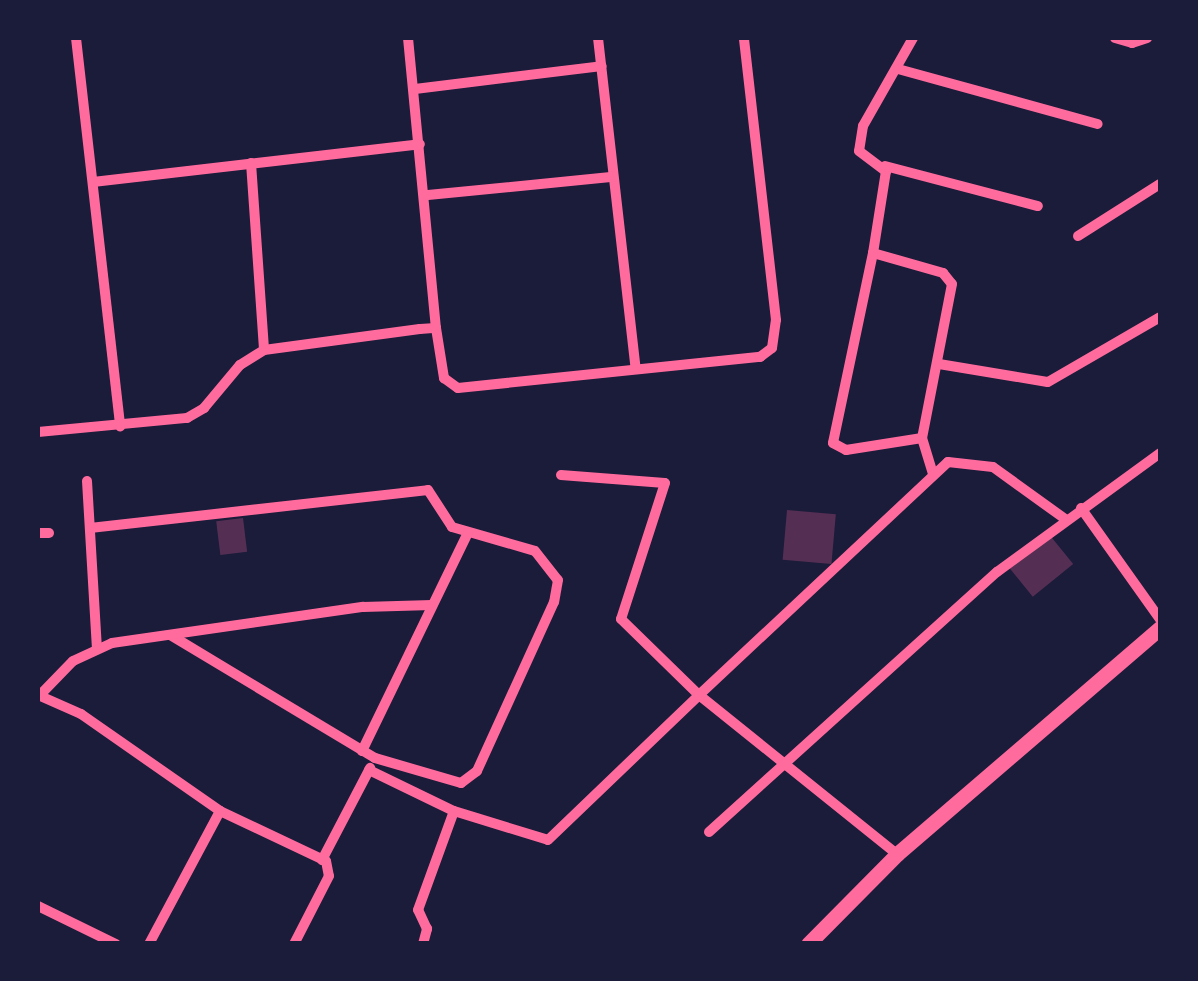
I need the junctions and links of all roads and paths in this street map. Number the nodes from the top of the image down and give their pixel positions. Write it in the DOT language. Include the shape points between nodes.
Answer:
graph roads {
  1 [pos="76,38"];
  2 [pos="408,38"];
  3 [pos="598,38"];
  4 [pos="744,38"];
  5 [pos="913,38"];
  6 [pos="1115,38"];
  7 [pos="1146,38"];
  8 [pos="602,66"];
  9 [pos="898,69"];
  10 [pos="415,88"];
  11 [pos="1098,124"];
  12 [pos="420,144"];
  13 [pos="251,164"];
  14 [pos="885,166"];
  15 [pos="614,178"];
  16 [pos="93,182"];
  17 [pos="1160,184"];
  18 [pos="428,195"];
  19 [pos="1038,206"];
  20 [pos="1078,236"];
  21 [pos="873,253"];
  22 [pos="1160,318"];
  23 [pos="436,328"];
  24 [pos="264,350"];
  25 [pos="939,364"];
  26 [pos="636,368"];
  27 [pos="120,426"];
  28 [pos="38,432"];
  29 [pos="922,438"];
  30 [pos="1160,453"];
  31 [pos="933,473"];
  32 [pos="561,475"];
  33 [pos="87,481"];
  34 [pos="1081,508"];
  35 [pos="1065,519"];
  36 [pos="90,528"];
  37 [pos="468,533"];
  38 [pos="432,606"];
  39 [pos="1160,619"];
  40 [pos="1160,628"];
  41 [pos="170,634"];
  42 [pos="97,648"];
  43 [pos="39,695"];
  44 [pos="699,696"];
  45 [pos="362,751"];
  46 [pos="375,758"];
  47 [pos="786,768"];
  48 [pos="370,770"];
  49 [pos="220,811"];
  50 [pos="454,811"];
  51 [pos="710,832"];
  52 [pos="897,854"];
  53 [pos="322,860"];
  54 [pos="38,906"];
  55 [pos="116,944"];
  56 [pos="149,944"];
  57 [pos="294,944"];
  58 [pos="422,944"];
  59 [pos="808,944"];
  1 -- 16 [label="street"];
  2 -- 10 [label="street"];
  3 -- 8 [label="street"];
  4 -- 26 [label="street" via="776,337 760,357"];
  5 -- 9 [label="street"];
  6 -- 7 [label="street"];
  8 -- 10 [label="street"];
  8 -- 15 [label="street"];
  9 -- 11 [label="street"];
  9 -- 14 [label="street" via="859,142 866,158"];
  10 -- 12 [label="street"];
  12 -- 13 [label="street"];
  12 -- 18 [label="street"];
  13 -- 16 [label="street"];
  13 -- 24 [label="street"];
  14 -- 19 [label="street"];
  14 -- 21 [label="street"];
  15 -- 18 [label="street"];
  15 -- 26 [label="street"];
  16 -- 27 [label="street"];
  17 -- 20 [label="street"];
  18 -- 23 [label="street"];
  21 -- 25 [label="street" via="948,278 952,294"];
  21 -- 29 [label="street" via="833,443 846,450"];
  22 -- 25 [label="street" via="1048,382"];
  23 -- 24 [label="street"];
  23 -- 26 [label="street" via="451,387"];
  24 -- 27 [label="street" via="240,364 196,413"];
  25 -- 29 [label="street"];
  27 -- 28 [label="street"];
  29 -- 31 [label="street"];
  30 -- 34 [label="street"];
  31 -- 35 [label="street" via="954,461 993,468"];
  31 -- 44 [label="street"];
  32 -- 44 [label="street" via="664,483 621,619"];
  33 -- 36 [label="street"];
  34 -- 35 [label="street"];
  34 -- 39 [label="street"];
  35 -- 47 [label="street" via="997,572"];
  36 -- 37 [label="street" via="428,490 445,520"];
  36 -- 42 [label="street"];
  37 -- 38 [label="street"];
  37 -- 46 [label="street" via="535,551 558,580 554,602 468,780 434,780"];
  38 -- 41 [label="street" via="363,607"];
  38 -- 45 [label="street"];
  40 -- 52 [label="main road"];
  41 -- 42 [label="street"];
  41 -- 45 [label="street"];
  42 -- 43 [label="street" via="73,661"];
  43 -- 49 [label="street" via="81,714"];
  44 -- 47 [label="street"];
  44 -- 50 [label="street" via="548,840"];
  45 -- 46 [label="street"];
  46 -- 48 [label="street"];
  47 -- 51 [label="street"];
  47 -- 52 [label="street"];
  48 -- 50 [label="street"];
  48 -- 53 [label="street"];
  49 -- 53 [label="street"];
  49 -- 56 [label="street"];
  50 -- 58 [label="street" via="418,910 427,929"];
  52 -- 59 [label="main road"];
  53 -- 57 [label="street" via="329,876"];
  54 -- 55 [label="street"];
}
